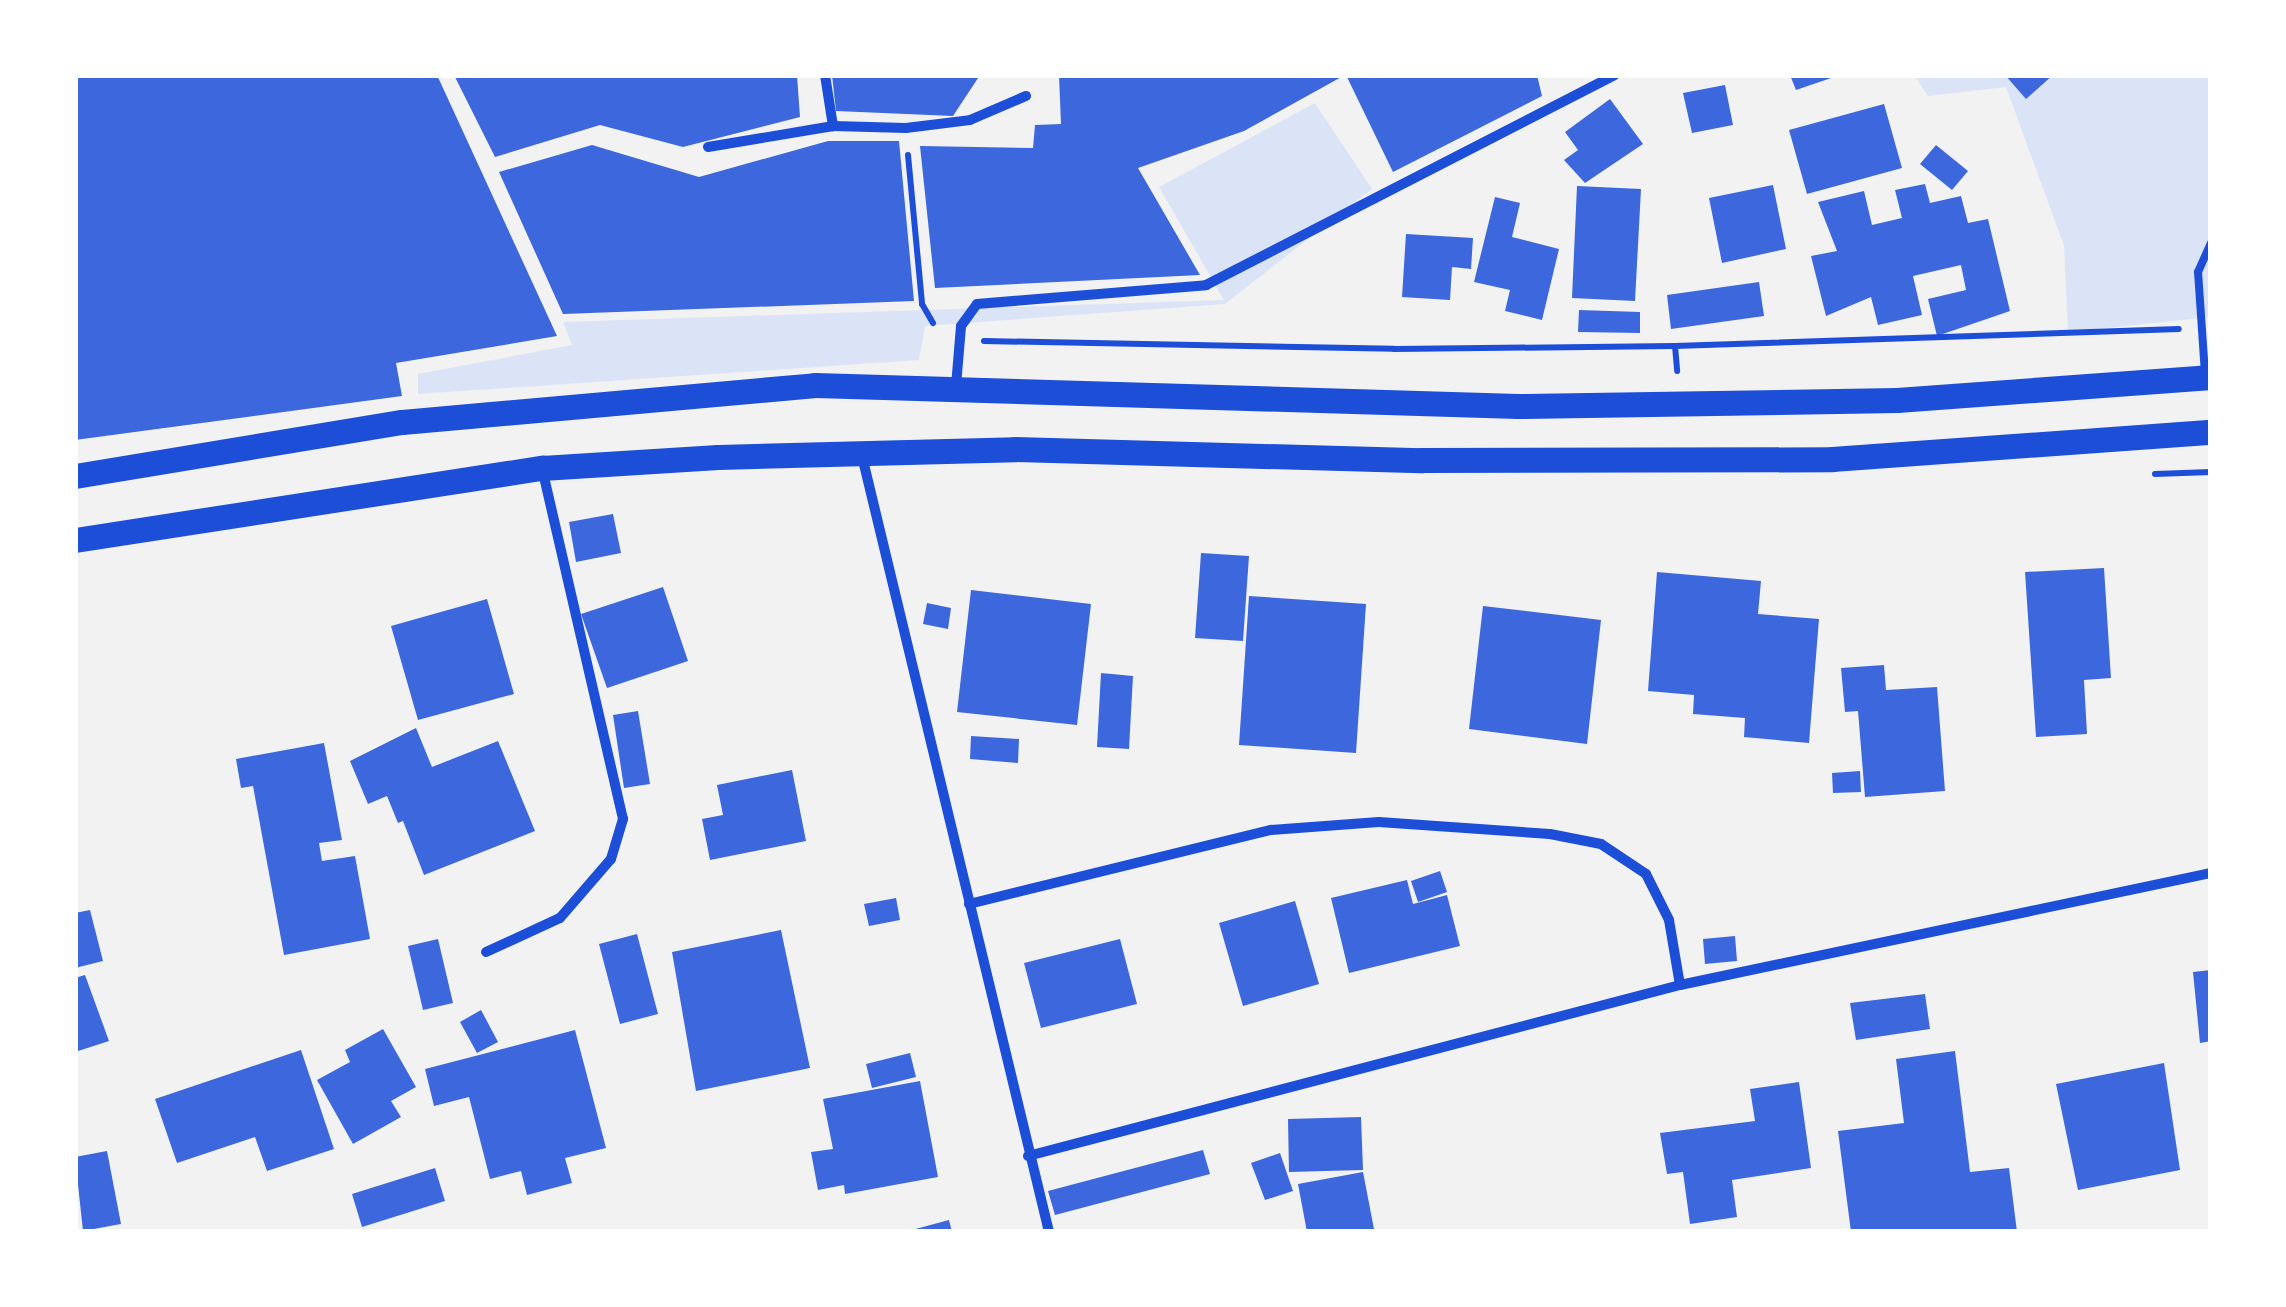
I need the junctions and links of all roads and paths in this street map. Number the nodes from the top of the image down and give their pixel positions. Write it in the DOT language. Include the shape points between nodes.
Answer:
graph roads {
  1 [pos="826,75"];
  2 [pos="1614,75"];
  3 [pos="1026,96"];
  4 [pos="833,126"];
  5 [pos="906,128"];
  6 [pos="708,146"];
  7 [pos="2211,243"];
  8 [pos="2200,328"];
  9 [pos="960,340"];
  10 [pos="1675,346"];
  11 [pos="2208,377"];
  12 [pos="956,386"];
  13 [pos="1678,400"];
  14 [pos="2211,432"];
  15 [pos="861,450"];
  16 [pos="542,468"];
  17 [pos="75,476"];
  18 [pos="75,540"];
  19 [pos="2211,873"];
  20 [pos="969,904"];
  21 [pos="486,952"];
  22 [pos="1680,984"];
  23 [pos="1028,1156"];
  24 [pos="1049,1232"];
  1 -- 4 [label="street"];
  2 -- 9 [label="street" via="1206,285 990,299 967,314"];
  3 -- 5 [label="street" via="970,120"];
  4 -- 5 [label="street"];
  4 -- 6 [label="street"];
  5 -- 9 [label="path" via="922,304 939,334"];
  7 -- 8 [label="lane" via="2199,260"];
  8 -- 10 [label="path"];
  8 -- 11 [label="lane"];
  9 -- 10 [label="path" via="1394,350"];
  9 -- 12 [label="street"];
  10 -- 13 [label="path"];
  11 -- 13 [label="main road" via="1897,400"];
  12 -- 13 [label="main road" via="1396,405"];
  12 -- 17 [label="main road" via="815,385 568,404 264,442"];
  14 -- 15 [label="main road" via="1968,453 1635,462"];
  15 -- 16 [label="main road"];
  15 -- 20 [label="street"];
  16 -- 18 [label="main road"];
  16 -- 21 [label="street" via="622,818 611,859 560,918"];
  19 -- 22 [label="street"];
  20 -- 22 [label="street" via="1271,830 1379,822 1550,834 1601,844 1646,874 1669,920"];
  20 -- 23 [label="street"];
  22 -- 23 [label="street"];
  23 -- 24 [label="street"];
}
